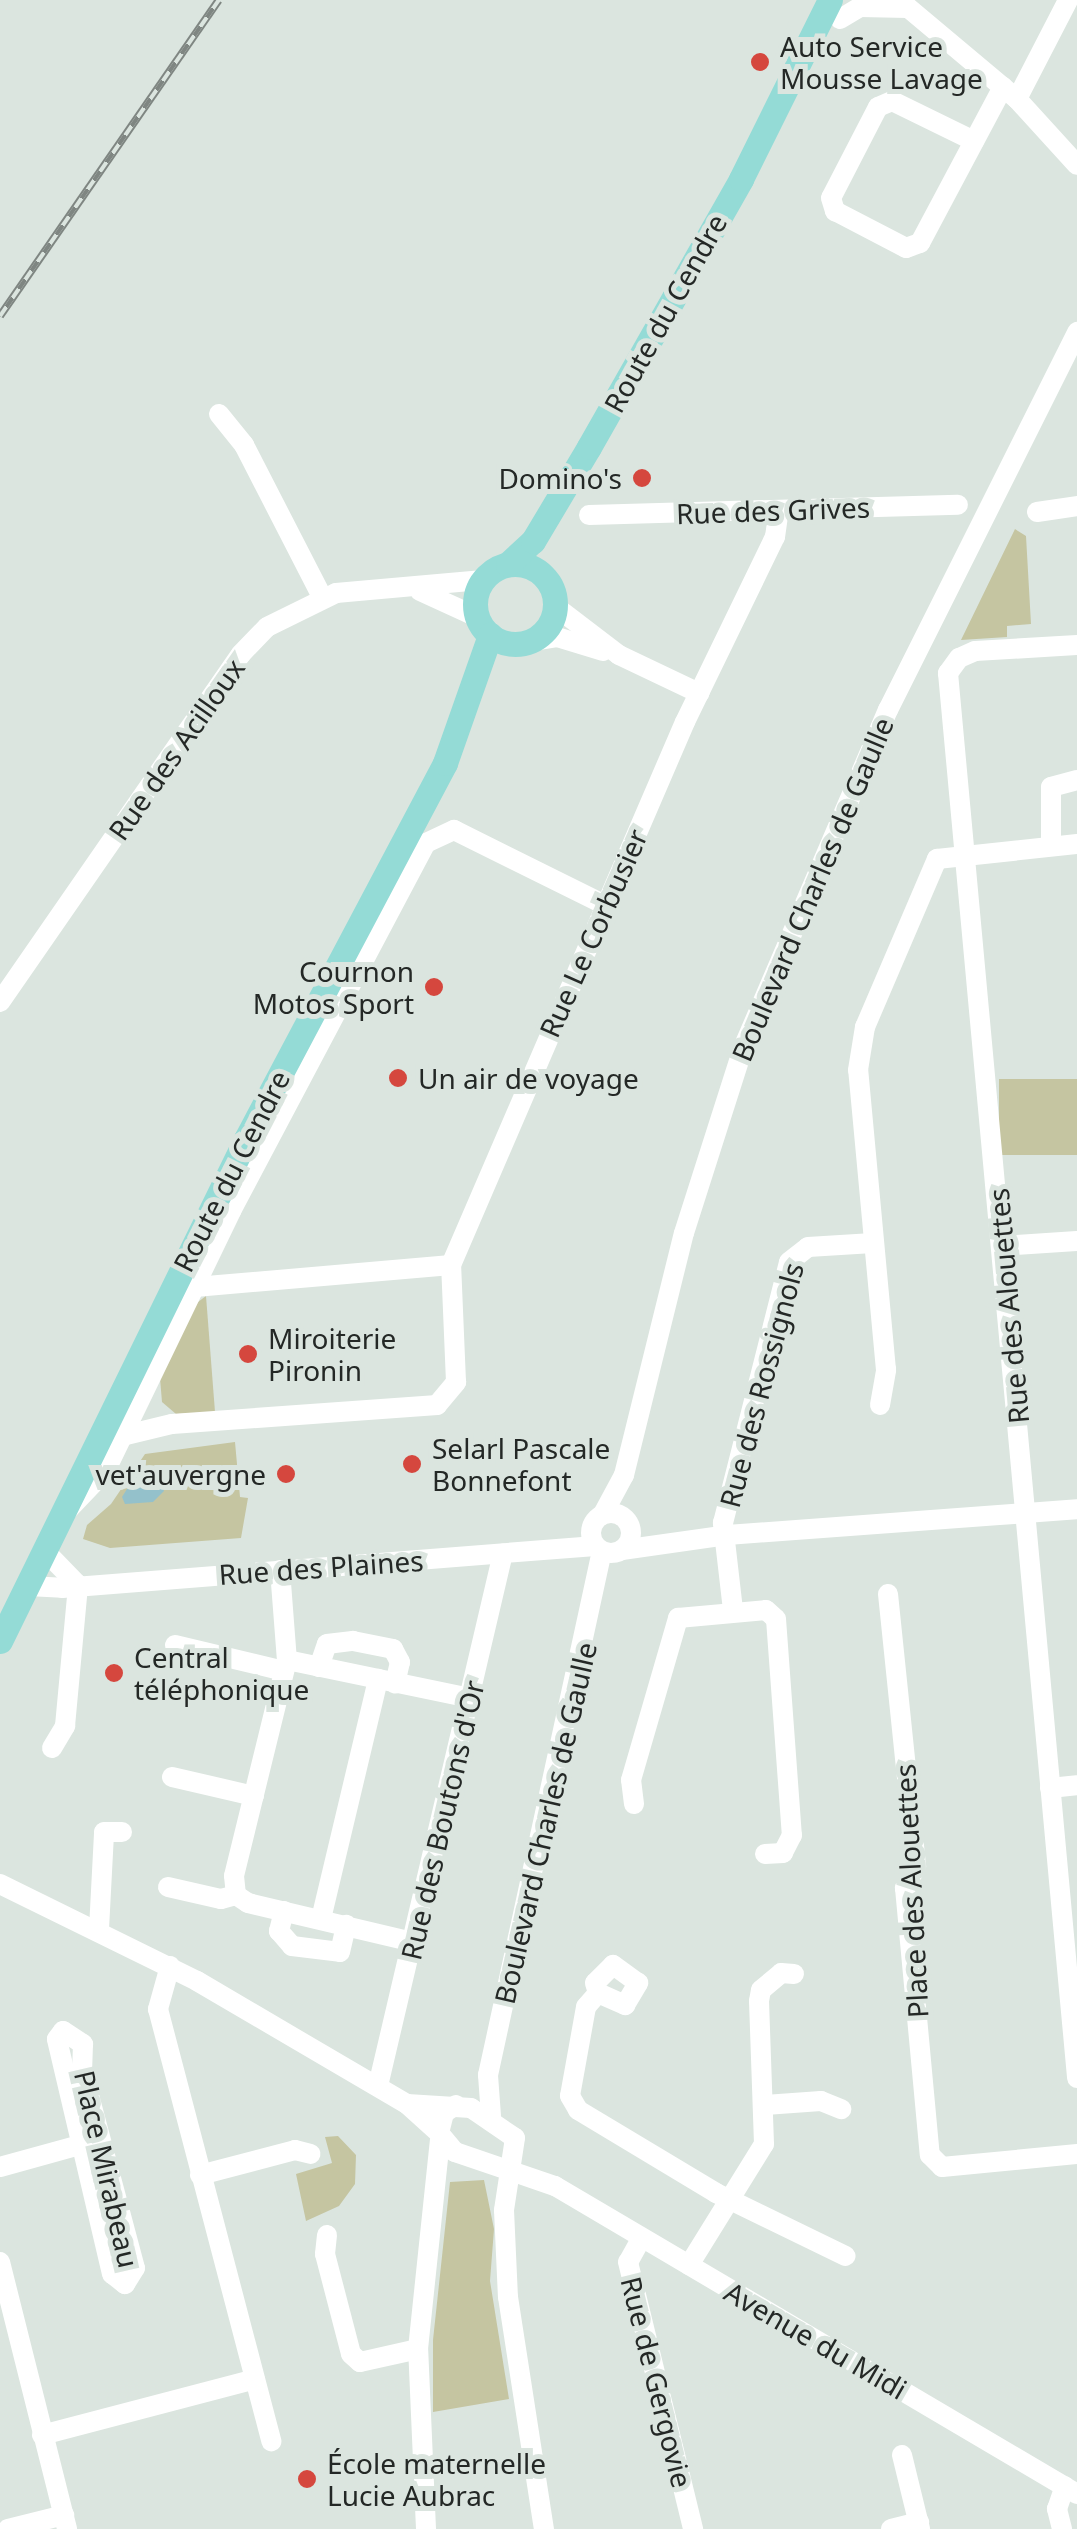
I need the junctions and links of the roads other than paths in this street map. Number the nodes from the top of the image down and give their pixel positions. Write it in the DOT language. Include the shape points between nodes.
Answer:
graph roads {
  1 [pos="1068,0"];
  2 [pos="904,4"];
  3 [pos="840,6"];
  4 [pos="1010,93"];
  5 [pos="974,141"];
  6 [pos="1077,165"];
  7 [pos="1077,332"];
  8 [pos="219,414"];
  9 [pos="588,447"];
  10 [pos="958,505"];
  11 [pos="1077,506"];
  12 [pos="779,510"];
  13 [pos="1037,512"];
  14 [pos="588,515"];
  15 [pos="508,564"];
  16 [pos="546,578"];
  17 [pos="483,580"];
  18 [pos="414,588"];
  19 [pos="322,597"];
  20 [pos="556,607"];
  21 [pos="483,626"];
  22 [pos="527,642"];
  23 [pos="1077,645"];
  24 [pos="619,655"];
  25 [pos="699,693"];
  26 [pos="470,705"];
  27 [pos="1077,780"];
  28 [pos="1077,844"];
  29 [pos="1051,846"];
  30 [pos="967,853"];
  31 [pos="606,905"];
  32 [pos="0,1002"];
  33 [pos="217,1240"];
  34 [pos="1077,1241"];
  35 [pos="873,1243"];
  36 [pos="1002,1246"];
  37 [pos="450,1265"];
  38 [pos="251,1278"];
  39 [pos="195,1288"];
  40 [pos="144,1392"];
  41 [pos="880,1405"];
  42 [pos="172,1424"];
  43 [pos="122,1436"];
  44 [pos="624,1475"];
  45 [pos="1077,1508"];
  46 [pos="1024,1513"];
  47 [pos="59,1518"];
  48 [pos="598,1519"];
  49 [pos="630,1524"];
  50 [pos="727,1535"];
  51 [pos="658,1541"];
  52 [pos="565,1547"];
  53 [pos="44,1550"];
  54 [pos="503,1553"];
  55 [pos="607,1554"];
  56 [pos="280,1570"];
  57 [pos="78,1585"];
  58 [pos="28,1586"];
  59 [pos="888,1594"];
  60 [pos="733,1610"];
  61 [pos="0,1641"];
  62 [pos="175,1644"];
  63 [pos="285,1666"];
  64 [pos="319,1666"];
  65 [pos="387,1681"];
  66 [pos="470,1698"];
  67 [pos="52,1748"];
  68 [pos="172,1777"];
  69 [pos="1077,1786"];
  70 [pos="1050,1788"];
  71 [pos="254,1796"];
  72 [pos="634,1804"];
  73 [pos="122,1832"];
  74 [pos="766,1854"];
  75 [pos="0,1884"];
  76 [pos="168,1887"];
  77 [pos="236,1895"];
  78 [pos="284,1910"];
  79 [pos="321,1919"];
  80 [pos="346,1925"];
  81 [pos="98,1929"];
  82 [pos="1070,1932"];
  83 [pos="413,1942"];
  84 [pos="170,1966"];
  85 [pos="794,1974"];
  86 [pos="598,1994"];
  87 [pos="1076,2051"];
  88 [pos="1077,2078"];
  89 [pos="378,2086"];
  90 [pos="407,2104"];
  91 [pos="765,2105"];
  92 [pos="473,2110"];
  93 [pos="840,2110"];
  94 [pos="440,2136"];
  95 [pos="83,2144"];
  96 [pos="518,2146"];
  97 [pos="311,2154"];
  98 [pos="1077,2154"];
  99 [pos="0,2167"];
  100 [pos="512,2173"];
  101 [pos="200,2175"];
  102 [pos="554,2186"];
  103 [pos="732,2198"];
  104 [pos="327,2235"];
  105 [pos="641,2238"];
  106 [pos="846,2256"];
  107 [pos="0,2262"];
  108 [pos="689,2265"];
  109 [pos="418,2349"];
  110 [pos="255,2378"];
  111 [pos="42,2435"];
  112 [pos="271,2442"];
  113 [pos="902,2454"];
  114 [pos="1071,2490"];
  115 [pos="65,2522"];
  116 [pos="920,2526"];
  117 [pos="8,2529"];
  118 [pos="426,2529"];
  119 [pos="544,2529"];
  120 [pos="693,2529"];
  121 [pos="891,2529"];
  122 [pos="1062,2529"];
  1 -- 4 [label="street"];
  2 -- 3 [label="street"];
  2 -- 4 [label="street"];
  3 -- 9 [label="main road, Route du Cendre"];
  4 -- 5 [label="street"];
  4 -- 6 [label="street"];
  5 -- 5 [label="street" via="913,247 835,211 831,198 878,108 892,101"];
  7 -- 44 [label="street, Boulevard Charles de Gaulle" via="888,710 743,1048 684,1233"];
  8 -- 19 [label="street" via="244,445"];
  9 -- 15 [label="main road, Route du Cendre" via="533,540"];
  9 -- 16 [label="main road, Route du Cendre"];
  10 -- 12 [label="street, Rue des Grives"];
  11 -- 13 [label="street"];
  12 -- 14 [label="street, Rue des Grives"];
  12 -- 25 [label="street, Rue Le Corbusier" via="775,537"];
  15 -- 16 [label="main road" via="529,566"];
  15 -- 17 [label="main road"];
  16 -- 20 [label="main road"];
  17 -- 18 [label="street, Rue des Acilloux"];
  17 -- 21 [label="main road"];
  18 -- 19 [label="street, Rue des Acilloux" via="370,587"];
  18 -- 21 [label="street, Rue des Acilloux"];
  19 -- 32 [label="street, Rue des Acilloux" via="267,627 241,654"];
  20 -- 22 [label="main road" via="549,627"];
  20 -- 24 [label="street"];
  21 -- 22 [label="main road"];
  21 -- 26 [label="main road, Route du Cendre"];
  22 -- 24 [label="street" via="558,637"];
  22 -- 26 [label="main road, Route du Cendre"];
  23 -- 30 [label="street, Rue des Alouettes" via="976,652 952,664 948,686"];
  24 -- 25 [label="street"];
  25 -- 31 [label="street, Rue Le Corbusier"];
  26 -- 47 [label="main road, Route du Cendre"];
  27 -- 29 [label="street" via="1051,787"];
  28 -- 29 [label="street"];
  29 -- 30 [label="street"];
  30 -- 35 [label="street" via="937,859 928,868 862,1038 858,1070"];
  30 -- 36 [label="street, Rue des Alouettes"];
  31 -- 33 [label="street" via="454,830 426,843"];
  31 -- 37 [label="street, Rue Le Corbusier"];
  33 -- 38 [label="street" via="223,1255"];
  33 -- 39 [label="street"];
  34 -- 36 [label="street"];
  35 -- 41 [label="street" via="886,1370"];
  35 -- 50 [label="street, Rue des Rossignols" via="808,1247 789,1262 723,1523"];
  36 -- 46 [label="street, Rue des Alouettes"];
  37 -- 38 [label="street"];
  37 -- 42 [label="street" via="456,1382 446,1400 429,1407"];
  38 -- 39 [label="street"];
  39 -- 40 [label="street"];
  40 -- 42 [label="street"];
  40 -- 43 [label="street"];
  42 -- 43 [label="street"];
  43 -- 47 [label="street" via="97,1484"];
  44 -- 48 [label="street, Boulevard Charles de Gaulle"];
  44 -- 49 [label="street, Boulevard Charles de Gaulle"];
  45 -- 46 [label="street, Rue des Plaines"];
  46 -- 50 [label="street, Rue des Plaines"];
  46 -- 70 [label="street, Rue des Alouettes"];
  47 -- 53 [label="main road, Route du Cendre"];
  48 -- 49 [label="street" via="615,1512"];
  48 -- 52 [label="street"];
  48 -- 55 [label="street"];
  49 -- 51 [label="street"];
  49 -- 55 [label="street"];
  50 -- 51 [label="street, Rue des Plaines"];
  50 -- 60 [label="street, Rue des Rossignols"];
  51 -- 55 [label="street, Rue des Plaines"];
  52 -- 54 [label="street, Rue des Plaines"];
  52 -- 55 [label="street, Rue des Plaines"];
  53 -- 57 [label="street"];
  53 -- 58 [label="main road, Route du Cendre"];
  54 -- 56 [label="street, Rue des Plaines"];
  54 -- 66 [label="street, Rue des Boutons d'Or"];
  55 -- 92 [label="street, Boulevard Charles de Gaulle" via="488,2075"];
  56 -- 57 [label="street, Rue des Plaines"];
  56 -- 63 [label="street"];
  57 -- 58 [label="street, Rue des Plaines"];
  57 -- 67 [label="street" via="65,1726"];
  58 -- 61 [label="main road, Route du Cendre"];
  59 -- 98 [label="street, Place des Alouettes" via="916,1868 905,1888 930,2155 942,2167"];
  60 -- 72 [label="street" via="678,1618 673,1625 631,1780"];
  60 -- 74 [label="street" via="766,1610 776,1619 792,1835 783,1853"];
  62 -- 63 [label="street"];
  63 -- 64 [label="street"];
  63 -- 71 [label="street"];
  64 -- 65 [label="street"];
  64 -- 65 [label="street" via="326,1644 353,1641 393,1650 400,1662"];
  65 -- 66 [label="street"];
  65 -- 79 [label="street"];
  66 -- 83 [label="street, Rue des Boutons d'Or"];
  68 -- 71 [label="street"];
  69 -- 70 [label="street"];
  70 -- 82 [label="street, Rue des Alouettes"];
  71 -- 77 [label="street" via="234,1876"];
  73 -- 81 [label="street" via="104,1832"];
  75 -- 81 [label="street"];
  76 -- 77 [label="street"];
  77 -- 78 [label="street"];
  78 -- 79 [label="street"];
  78 -- 80 [label="street" via="279,1931 292,1946 340,1952"];
  79 -- 80 [label="street"];
  80 -- 83 [label="street"];
  81 -- 84 [label="street"];
  82 -- 87 [label="street, Rue des Alouettes"];
  83 -- 89 [label="street, Rue des Boutons d'Or"];
  84 -- 89 [label="street"];
  84 -- 101 [label="street" via="158,2009"];
  85 -- 91 [label="street" via="781,1973 761,1990"];
  86 -- 103 [label="street" via="586,2008 570,2096 578,2110"];
  87 -- 88 [label="street, Rue des Alouettes"];
  89 -- 90 [label="street"];
  90 -- 92 [label="street"];
  90 -- 94 [label="street"];
  91 -- 93 [label="street" via="821,2101"];
  91 -- 103 [label="street" via="764,2144"];
  92 -- 94 [label="street" via="444,2113"];
  92 -- 96 [label="street, Avenue du Midi"];
  94 -- 100 [label="street, Avenue du Midi"];
  94 -- 109 [label="street"];
  95 -- 95 [label="street, Place Mirabeau" via="113,2279 125,2284 134,2268 82,2069 83,2044 63,2030 58,2039"];
  95 -- 99 [label="street, Place Mirabeau"];
  96 -- 100 [label="street"];
  96 -- 102 [label="street, Avenue du Midi"];
  97 -- 101 [label="street" via="295,2150"];
  100 -- 102 [label="street, Avenue du Midi"];
  100 -- 119 [label="street" via="504,2210 508,2297"];
  101 -- 110 [label="street"];
  102 -- 105 [label="street, Avenue du Midi"];
  103 -- 106 [label="street"];
  103 -- 108 [label="street"];
  104 -- 109 [label="street" via="325,2254 352,2354 360,2362"];
  105 -- 108 [label="street, Avenue du Midi"];
  105 -- 120 [label="street, Rue de Gergovie" via="628,2262"];
  107 -- 111 [label="street"];
  108 -- 114 [label="street, Avenue du Midi"];
  109 -- 118 [label="street"];
  110 -- 111 [label="street"];
  110 -- 112 [label="street"];
  111 -- 115 [label="street"];
  113 -- 116 [label="street"];
  114 -- 122 [label="street" via="1057,2509"];
  115 -- 117 [label="street"];
  116 -- 121 [label="street"];
}
